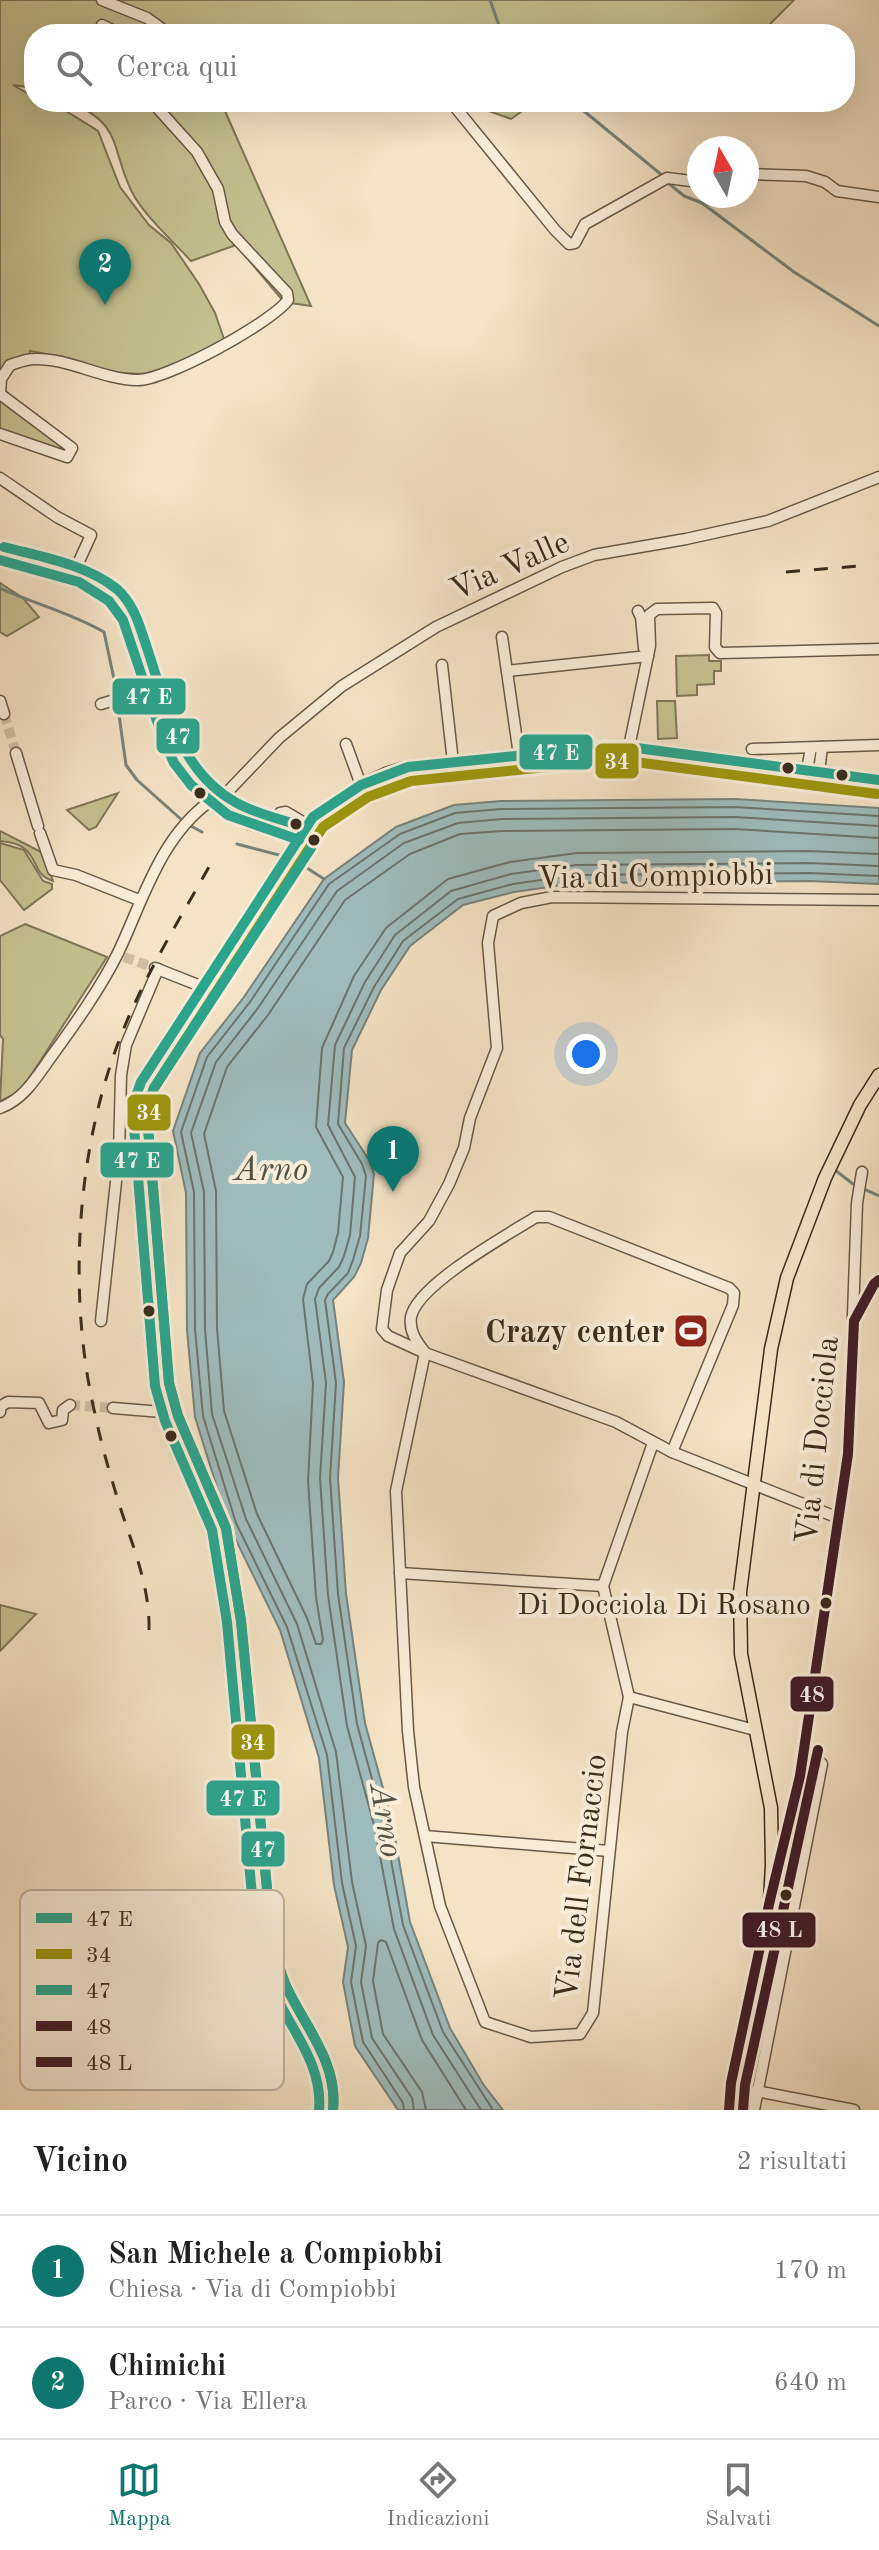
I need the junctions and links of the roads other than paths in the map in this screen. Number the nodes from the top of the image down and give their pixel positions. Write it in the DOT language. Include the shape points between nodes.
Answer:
graph roads {
  1 [pos="102,0"];
  2 [pos="155,24"];
  3 [pos="161,112"];
  4 [pos="459,112"];
  5 [pos="759,174"];
  6 [pos="687,181"];
  7 [pos="879,197"];
  8 [pos="0,394"];
  9 [pos="0,434"];
  10 [pos="879,477"];
  11 [pos="0,478"];
  12 [pos="0,560"];
  13 [pos="71,579"];
  14 [pos="638,611"];
  15 [pos="502,637"];
  16 [pos="879,649"];
  17 [pos="646,656"];
  18 [pos="442,665"];
  19 [pos="507,671"];
  20 [pos="141,692"];
  21 [pos="0,701"];
  22 [pos="104,703"];
  23 [pos="4,714"];
  24 [pos="346,744"];
  25 [pos="879,745"];
  26 [pos="629,747"];
  27 [pos="816,748"];
  28 [pos="752,749"];
  29 [pos="16,753"];
  30 [pos="519,755"];
  31 [pos="453,762"];
  32 [pos="751,771"];
  33 [pos="813,771"];
  34 [pos="879,780"];
  35 [pos="361,785"];
  36 [pos="212,804"];
  37 [pos="224,813"];
  38 [pos="249,824"];
  39 [pos="308,825"];
  40 [pos="270,829"];
  41 [pos="299,840"];
  42 [pos="139,900"];
  43 [pos="879,900"];
  44 [pos="203,987"];
  45 [pos="879,1075"];
  46 [pos="0,1108"];
  47 [pos="862,1172"];
  48 [pos="879,1280"];
  49 [pos="101,1321"];
  50 [pos="854,1321"];
  51 [pos="425,1353"];
  52 [pos="70,1405"];
  53 [pos="113,1408"];
  54 [pos="0,1412"];
  55 [pos="162,1412"];
  56 [pos="653,1443"];
  57 [pos="672,1452"];
  58 [pos="752,1484"];
  59 [pos="836,1517"];
  60 [pos="400,1573"];
  61 [pos="603,1586"];
  62 [pos="629,1697"];
  63 [pos="755,1730"];
  64 [pos="804,1747"];
  65 [pos="425,1836"];
  66 [pos="609,1851"];
  67 [pos="252,1890"];
  68 [pos="770,1900"];
  69 [pos="284,2014"];
  70 [pos="756,2091"];
  71 [pos="319,2110"];
  72 [pos="729,2110"];
  73 [pos="754,2110"];
  74 [pos="854,2110"];
  1 -- 2 [label="street"];
  3 -- 8 [label="street" via="197,152 218,189 232,234 288,300 280,312 159,376 105,376 33,359 10,365"];
  4 -- 6 [label="street" via="569,244 575,243 585,224 663,180"];
  5 -- 7 [label="street" via="806,176 837,191"];
  8 -- 9 [label="street" via="72,448 67,457"];
  10 -- 36 [label="street, Via Valle" via="768,521 594,555 436,627 342,686"];
  11 -- 13 [label="street" via="91,535"];
  12 -- 13 [label="street"];
  13 -- 20 [label="street" via="94,589 123,620"];
  14 -- 17 [label="street"];
  15 -- 19 [label="street"];
  16 -- 17 [label="street" via="725,653 721,644 715,645 713,608 657,609 649,615"];
  17 -- 19 [label="street"];
  17 -- 26 [label="street"];
  18 -- 31 [label="street"];
  19 -- 30 [label="street"];
  20 -- 22 [label="street"];
  20 -- 36 [label="street" via="174,763"];
  21 -- 23 [label="street"];
  24 -- 35 [label="street"];
  25 -- 27 [label="street"];
  26 -- 30 [label="main road"];
  26 -- 32 [label="street" via="633,753"];
  26 -- 33 [label="main road"];
  27 -- 28 [label="street"];
  27 -- 33 [label="street"];
  29 -- 42 [label="street" via="53,870"];
  30 -- 31 [label="main road"];
  31 -- 35 [label="main road" via="402,769"];
  33 -- 34 [label="main road"];
  35 -- 39 [label="main road"];
  36 -- 37 [label="street"];
  36 -- 42 [label="street, Via Valle" via="180,827"];
  38 -- 40 [label="street"];
  39 -- 40 [label="street" via="286,812"];
  39 -- 41 [label="main road"];
  40 -- 41 [label="street"];
  41 -- 44 [label="main road"];
  42 -- 46 [label="street, Via Valle" via="120,956 74,1026 26,1092"];
  43 -- 51 [label="street, Via di Compiobbi" via="552,897 493,916 488,943 497,1048 449,1184 429,1221 400,1253 387,1290 382,1329"];
  44 -- 49 [label="street" via="156,969 126,1045"];
  44 -- 55 [label="main road" via="141,1082 134,1111 155,1386"];
  45 -- 58 [label="main road" via="825,1178 787,1278"];
  47 -- 50 [label="street, Via di Docciola"];
  48 -- 50 [label="street"];
  50 -- 59 [label="street, Via di Docciola" via="848,1454"];
  51 -- 56 [label="street, Via di Compiobbi" via="616,1422"];
  51 -- 57 [label="street" via="412,1333 415,1307 445,1276 536,1217 549,1217 715,1283 734,1293 733,1305"];
  51 -- 60 [label="street, Via dell Fornaccio" via="396,1491"];
  52 -- 54 [label="street" via="62,1420 49,1423 39,1403 8,1402"];
  53 -- 55 [label="street"];
  55 -- 67 [label="main road" via="212,1530 227,1622"];
  56 -- 57 [label="street, Via di Compiobbi"];
  56 -- 61 [label="street"];
  57 -- 58 [label="street, Via di Compiobbi"];
  58 -- 59 [label="street, Via di Compiobbi"];
  58 -- 63 [label="main road" via="740,1592 741,1654"];
  59 -- 64 [label="street, Via di Docciola"];
  60 -- 61 [label="street"];
  60 -- 65 [label="street, Via dell Fornaccio" via="408,1731"];
  61 -- 62 [label="street"];
  62 -- 63 [label="street"];
  62 -- 66 [label="street, Via dell Fornaccio"];
  63 -- 68 [label="main road" via="771,1808"];
  64 -- 68 [label="street, Via di Docciola"];
  64 -- 70 [label="street" via="822,1764"];
  65 -- 66 [label="street"];
  65 -- 66 [label="street, Via dell Fornaccio" via="440,1906 485,2022 531,2037 580,2034 593,2013"];
  68 -- 72 [label="main road"];
  69 -- 71 [label="main road" via="317,2077"];
  70 -- 73 [label="street"];
  70 -- 74 [label="street"];
}
